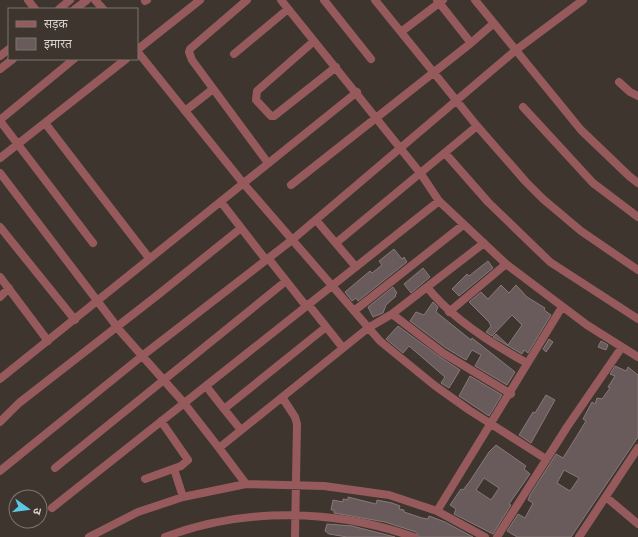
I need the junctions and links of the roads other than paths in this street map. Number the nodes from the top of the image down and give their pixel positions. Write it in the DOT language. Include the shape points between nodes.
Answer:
graph roads {
  1 [pos="28,0"];
  2 [pos="70,0"];
  3 [pos="87,0"];
  4 [pos="95,0"];
  5 [pos="200,0"];
  6 [pos="248,0"];
  7 [pos="281,0"];
  8 [pos="324,0"];
  9 [pos="375,0"];
  10 [pos="475,0"];
  11 [pos="583,0"];
  12 [pos="440,1"];
  13 [pos="34,8"];
  14 [pos="60,8"];
  15 [pos="76,8"];
  16 [pos="102,8"];
  17 [pos="288,10"];
  18 [pos="494,23"];
  19 [pos="401,32"];
  20 [pos="314,41"];
  21 [pos="471,43"];
  22 [pos="138,49"];
  23 [pos="8,50"];
  24 [pos="516,50"];
  25 [pos="138,51"];
  26 [pos="234,54"];
  27 [pos="0,56"];
  28 [pos="371,59"];
  29 [pos="12,60"];
  30 [pos="73,60"];
  31 [pos="125,60"];
  32 [pos="336,67"];
  33 [pos="0,69"];
  34 [pos="434,73"];
  35 [pos="619,82"];
  36 [pos="213,89"];
  37 [pos="357,92"];
  38 [pos="638,96"];
  39 [pos="456,100"];
  40 [pos="523,107"];
  41 [pos="185,111"];
  42 [pos="376,119"];
  43 [pos="0,120"];
  44 [pos="45,123"];
  45 [pos="477,126"];
  46 [pos="19,144"];
  47 [pos="401,148"];
  48 [pos="445,153"];
  49 [pos="0,158"];
  50 [pos="268,163"];
  51 [pos="0,173"];
  52 [pos="421,174"];
  53 [pos="242,183"];
  54 [pos="638,183"];
  55 [pos="291,185"];
  56 [pos="439,201"];
  57 [pos="220,202"];
  58 [pos="638,217"];
  59 [pos="316,220"];
  60 [pos="463,225"];
  61 [pos="0,227"];
  62 [pos="241,228"];
  63 [pos="292,240"];
  64 [pos="93,243"];
  65 [pos="336,243"];
  66 [pos="484,243"];
  67 [pos="149,258"];
  68 [pos="267,259"];
  69 [pos="506,264"];
  70 [pos="356,267"];
  71 [pos="638,270"];
  72 [pos="0,277"];
  73 [pos="286,281"];
  74 [pos="331,286"];
  75 [pos="427,287"];
  76 [pos="9,288"];
  77 [pos="0,297"];
  78 [pos="99,301"];
  79 [pos="307,305"];
  80 [pos="562,307"];
  81 [pos="354,311"];
  82 [pos="449,312"];
  83 [pos="392,314"];
  84 [pos="638,319"];
  85 [pos="75,320"];
  86 [pos="117,326"];
  87 [pos="326,327"];
  88 [pos="368,328"];
  89 [pos="48,341"];
  90 [pos="622,347"];
  91 [pos="343,348"];
  92 [pos="142,356"];
  93 [pos="638,357"];
  94 [pos="527,363"];
  95 [pos="0,379"];
  96 [pos="163,379"];
  97 [pos="206,386"];
  98 [pos="510,394"];
  99 [pos="282,397"];
  100 [pos="184,403"];
  101 [pos="224,409"];
  102 [pos="161,421"];
  103 [pos="0,422"];
  104 [pos="492,424"];
  105 [pos="242,430"];
  106 [pos="219,448"];
  107 [pos="638,450"];
  108 [pos="546,459"];
  109 [pos="55,468"];
  110 [pos="174,469"];
  111 [pos="0,471"];
  112 [pos="145,479"];
  113 [pos="246,484"];
  114 [pos="296,486"];
  115 [pos="183,497"];
  116 [pos="606,497"];
  117 [pos="52,508"];
  118 [pos="437,511"];
  119 [pos="295,515"];
  120 [pos="638,524"];
  121 [pos="88,537"];
  122 [pos="165,537"];
  123 [pos="295,537"];
  124 [pos="414,537"];
  125 [pos="485,537"];
  126 [pos="497,537"];
  127 [pos="579,537"];
  1 -- 13 [label="street"];
  2 -- 14 [label="street"];
  3 -- 15 [label="street"];
  4 -- 16 [label="street"];
  5 -- 22 [label="street"];
  6 -- 36 [label="street" via="190,49 192,60"];
  7 -- 17 [label="street"];
  8 -- 28 [label="street"];
  9 -- 19 [label="street"];
  10 -- 18 [label="street"];
  11 -- 24 [label="street"];
  12 -- 19 [label="street"];
  12 -- 21 [label="street"];
  17 -- 20 [label="street"];
  17 -- 26 [label="street"];
  18 -- 21 [label="street"];
  18 -- 24 [label="street"];
  19 -- 34 [label="street"];
  20 -- 32 [label="street"];
  20 -- 32 [label="street" via="257,91 256,100 274,116"];
  21 -- 34 [label="street"];
  23 -- 27 [label="street"];
  24 -- 39 [label="street"];
  24 -- 54 [label="street" via="581,130"];
  25 -- 41 [label="street"];
  29 -- 33 [label="street"];
  30 -- 43 [label="street"];
  31 -- 44 [label="street"];
  32 -- 37 [label="street"];
  34 -- 39 [label="street"];
  34 -- 42 [label="street"];
  35 -- 38 [label="street"];
  36 -- 41 [label="street"];
  36 -- 50 [label="street"];
  37 -- 42 [label="street"];
  37 -- 50 [label="street"];
  39 -- 45 [label="street"];
  39 -- 47 [label="street"];
  40 -- 58 [label="street" via="593,183"];
  41 -- 53 [label="street"];
  42 -- 47 [label="street"];
  42 -- 55 [label="street" via="339,145"];
  43 -- 46 [label="street"];
  44 -- 46 [label="street"];
  44 -- 67 [label="street"];
  45 -- 48 [label="street"];
  45 -- 71 [label="street" via="543,199 581,231"];
  46 -- 49 [label="street"];
  46 -- 64 [label="street"];
  47 -- 52 [label="street"];
  47 -- 59 [label="street"];
  48 -- 52 [label="street"];
  48 -- 84 [label="street" via="488,202 550,262"];
  50 -- 53 [label="street"];
  51 -- 78 [label="street"];
  52 -- 56 [label="street"];
  52 -- 65 [label="street"];
  53 -- 57 [label="street"];
  53 -- 63 [label="street"];
  56 -- 60 [label="street"];
  56 -- 70 [label="street"];
  57 -- 62 [label="street"];
  57 -- 67 [label="street"];
  59 -- 63 [label="street"];
  59 -- 65 [label="street"];
  60 -- 66 [label="street"];
  60 -- 81 [label="street"];
  61 -- 85 [label="street"];
  62 -- 68 [label="street"];
  62 -- 86 [label="street"];
  63 -- 68 [label="street"];
  63 -- 74 [label="street"];
  65 -- 70 [label="street"];
  66 -- 69 [label="street"];
  66 -- 75 [label="street"];
  67 -- 78 [label="street"];
  68 -- 73 [label="street"];
  68 -- 92 [label="street"];
  69 -- 80 [label="street"];
  69 -- 82 [label="street"];
  70 -- 74 [label="street"];
  72 -- 76 [label="street"];
  73 -- 79 [label="street"];
  73 -- 96 [label="street"];
  74 -- 79 [label="street"];
  74 -- 81 [label="street"];
  75 -- 82 [label="street"];
  75 -- 83 [label="street"];
  76 -- 77 [label="street"];
  76 -- 89 [label="street"];
  78 -- 85 [label="street"];
  78 -- 86 [label="street"];
  79 -- 87 [label="street"];
  79 -- 97 [label="street"];
  80 -- 90 [label="street"];
  80 -- 94 [label="street"];
  81 -- 88 [label="street"];
  82 -- 94 [label="street" via="502,350"];
  83 -- 88 [label="street"];
  83 -- 98 [label="street" via="443,353"];
  85 -- 89 [label="street"];
  86 -- 92 [label="street"];
  86 -- 103 [label="street" via="19,403"];
  87 -- 91 [label="street"];
  87 -- 101 [label="street"];
  88 -- 91 [label="street"];
  88 -- 104 [label="street" via="434,385"];
  89 -- 95 [label="street"];
  90 -- 93 [label="street"];
  90 -- 108 [label="street"];
  91 -- 99 [label="street"];
  92 -- 96 [label="street"];
  92 -- 111 [label="street"];
  94 -- 98 [label="street"];
  96 -- 100 [label="street"];
  96 -- 109 [label="street"];
  97 -- 100 [label="street"];
  97 -- 101 [label="street"];
  98 -- 104 [label="street"];
  99 -- 105 [label="street"];
  99 -- 114 [label="street" via="297,424"];
  100 -- 102 [label="street"];
  100 -- 106 [label="street"];
  101 -- 105 [label="street"];
  102 -- 110 [label="street" via="188,458"];
  102 -- 117 [label="street"];
  104 -- 108 [label="street"];
  104 -- 118 [label="street"];
  105 -- 106 [label="street"];
  106 -- 113 [label="street"];
  107 -- 116 [label="street"];
  108 -- 126 [label="street"];
  110 -- 112 [label="street"];
  110 -- 115 [label="street"];
  113 -- 114 [label="street"];
  113 -- 115 [label="street"];
  114 -- 118 [label="street" via="324,486 389,495"];
  114 -- 119 [label="street"];
  115 -- 121 [label="street" via="138,512"];
  116 -- 120 [label="street"];
  116 -- 127 [label="street"];
  118 -- 125 [label="street"];
  119 -- 122 [label="street" via="213,523"];
  119 -- 123 [label="street"];
  119 -- 124 [label="street" via="369,524"];
}
